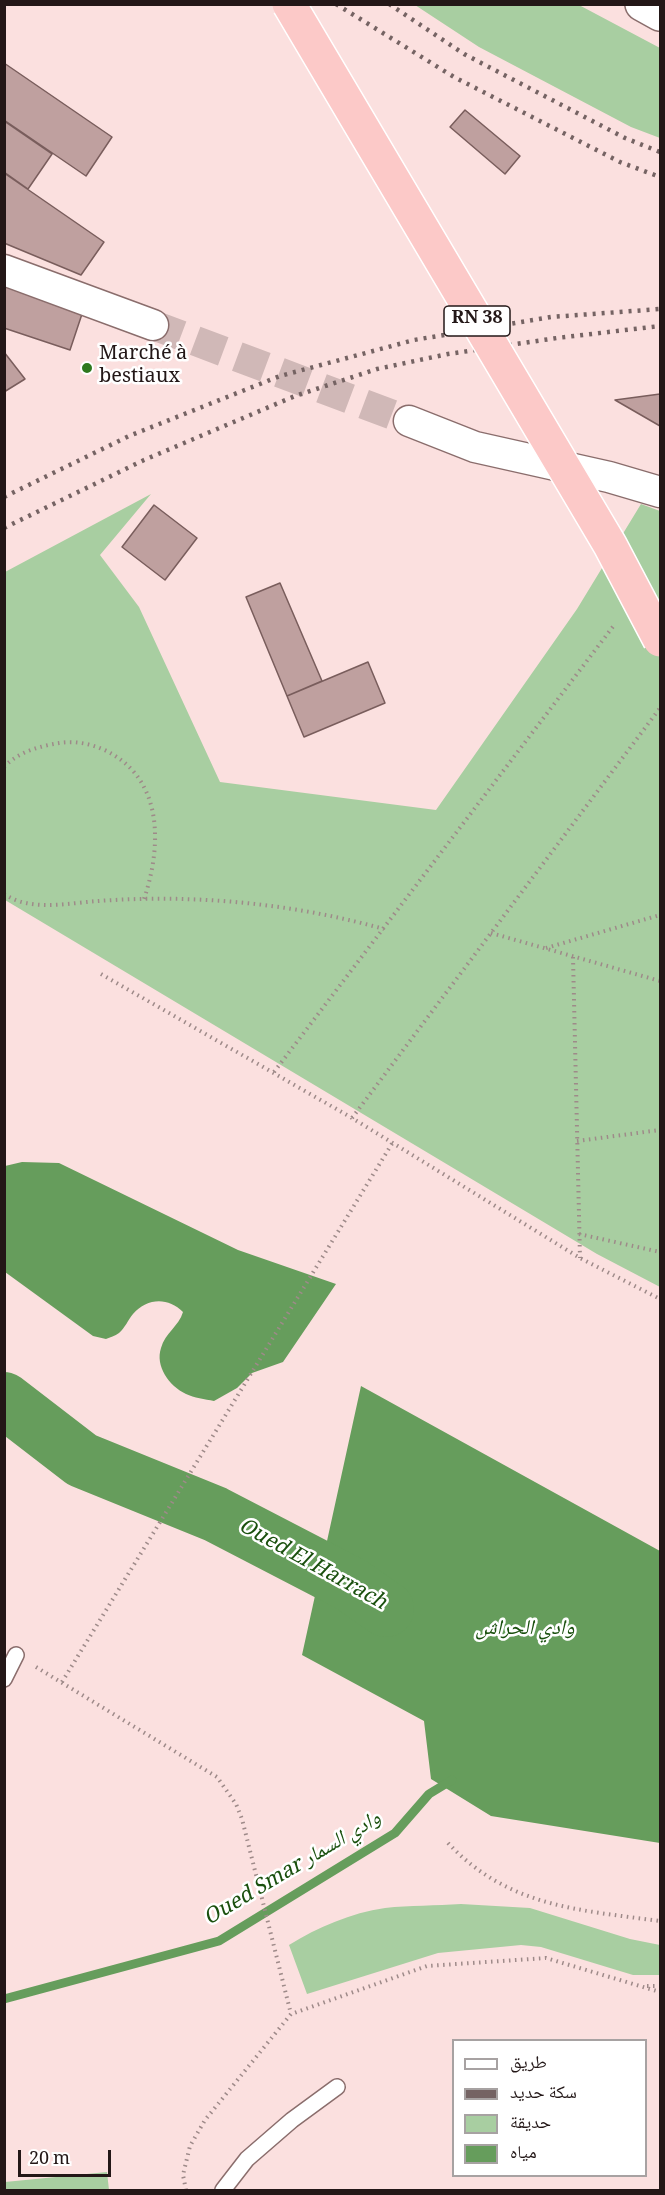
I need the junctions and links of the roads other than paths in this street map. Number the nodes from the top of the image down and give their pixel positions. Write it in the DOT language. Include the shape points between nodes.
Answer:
graph roads {
  1 [pos="289,4"];
  2 [pos="642,4"];
  3 [pos="660,14"];
  4 [pos="4,270"];
  5 [pos="153,325"];
  6 [pos="409,421"];
  7 [pos="660,492"];
  8 [pos="660,640"];
  9 [pos="16,1655"];
  10 [pos="4,1679"];
  11 [pos="337,2088"];
  12 [pos="223,2190"];
  1 -- 8 [label="main road, RN 38, bridge" via="610,545"];
  2 -- 3 [label="street"];
  4 -- 5 [label="street"];
  6 -- 7 [label="street" via="476,447"];
  9 -- 10 [label="lane"];
  11 -- 12 [label="lane" via="247,2159"];
}
